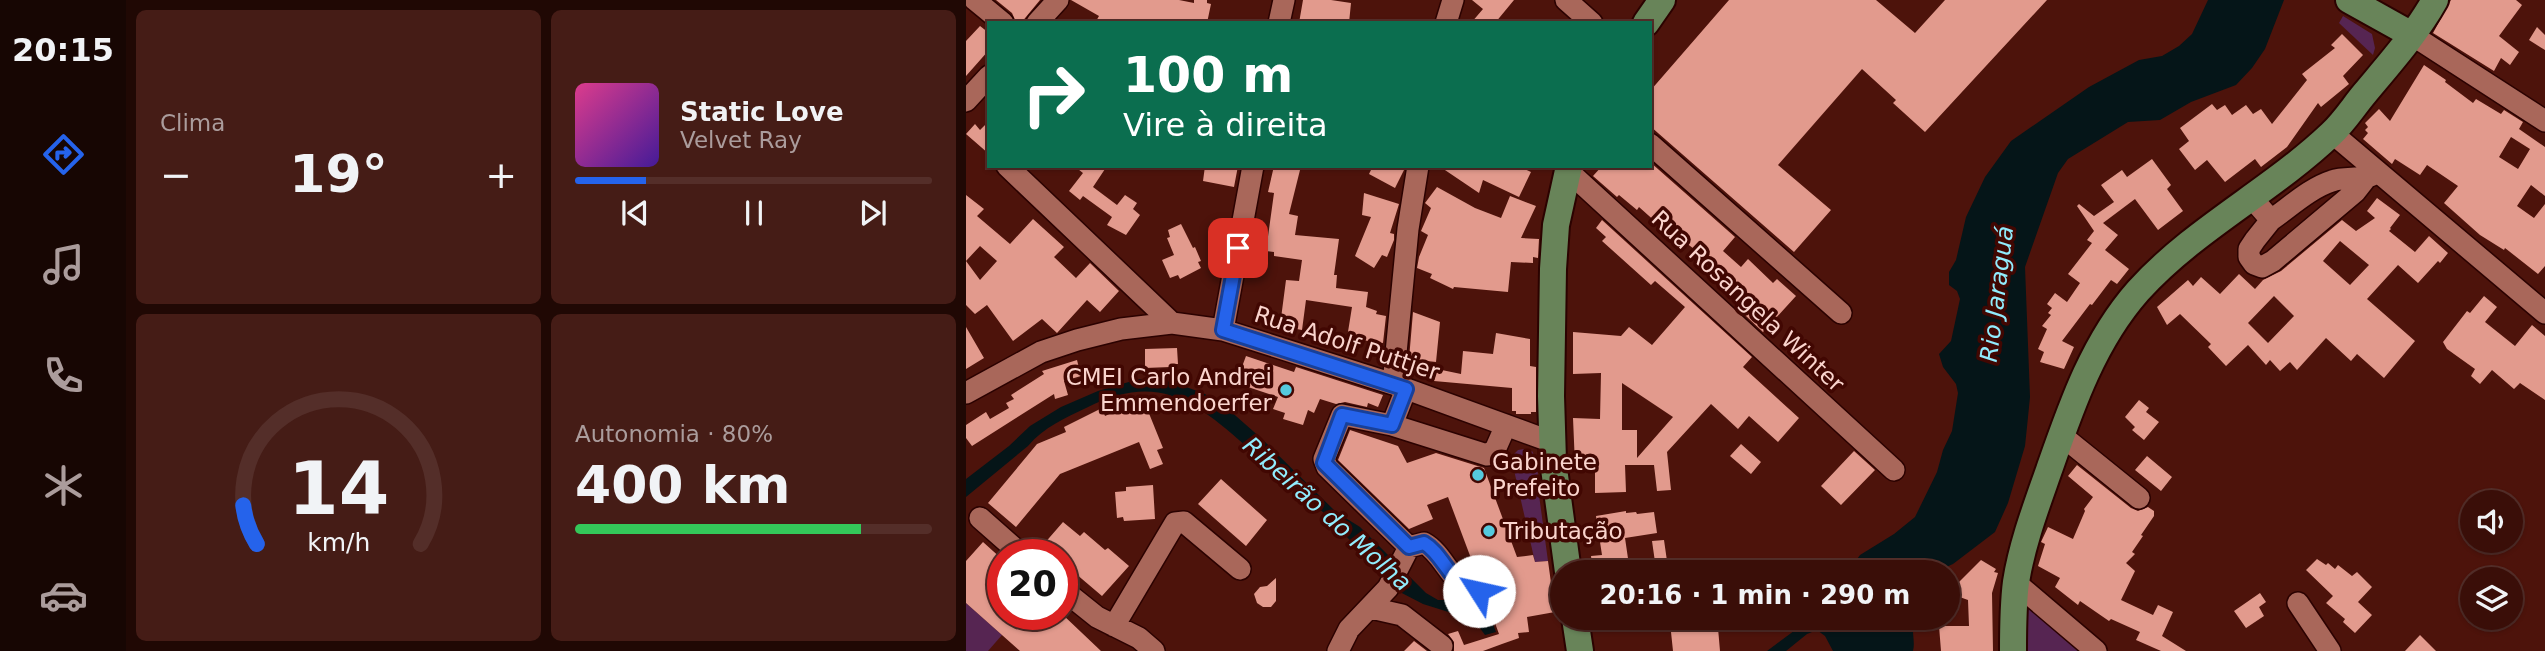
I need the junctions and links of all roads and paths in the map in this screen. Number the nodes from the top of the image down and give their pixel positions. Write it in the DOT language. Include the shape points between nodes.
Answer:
graph roads {
  1 [pos="975,0"];
  2 [pos="1058,0"];
  3 [pos="1283,0"];
  4 [pos="1453,0"];
  5 [pos="1566,0"];
  6 [pos="1662,0"];
  7 [pos="2349,0"];
  8 [pos="2435,0"];
  9 [pos="1001,21"];
  10 [pos="1039,21"];
  11 [pos="1279,21"];
  12 [pos="1447,21"];
  13 [pos="1590,21"];
  14 [pos="1647,21"];
  15 [pos="2412,35"];
  16 [pos="987,78"];
  17 [pos="966,101"];
  18 [pos="2545,121"];
  19 [pos="2332,133"];
  20 [pos="1652,146"];
  21 [pos="1009,168"];
  22 [pos="1253,168"];
  23 [pos="1418,168"];
  24 [pos="1568,168"];
  25 [pos="2372,176"];
  26 [pos="2251,197"];
  27 [pos="2271,220"];
  28 [pos="1841,313"];
  29 [pos="2545,313"];
  30 [pos="1172,323"];
  31 [pos="1223,330"];
  32 [pos="1399,387"];
  33 [pos="968,388"];
  34 [pos="1392,425"];
  35 [pos="1506,425"];
  36 [pos="2061,435"];
  37 [pos="1552,442"];
  38 [pos="1894,470"];
  39 [pos="2139,498"];
  40 [pos="980,518"];
  41 [pos="1004,539"];
  42 [pos="1404,555"];
  43 [pos="1567,560"];
  44 [pos="1240,569"];
  45 [pos="2016,583"];
  46 [pos="1479,591"];
  47 [pos="1078,602"];
  48 [pos="2298,603"];
  49 [pos="1371,608"];
  50 [pos="1114,626"];
  51 [pos="1577,630"];
  52 [pos="1442,646"];
  53 [pos="1140,647"];
  54 [pos="1338,651"];
  55 [pos="1580,651"];
  56 [pos="2012,651"];
  57 [pos="2096,651"];
  58 [pos="2330,651"];
  1 -- 9 [label="street"];
  2 -- 10 [label="street"];
  3 -- 11 [label="street"];
  4 -- 12 [label="street"];
  5 -- 13 [label="street"];
  6 -- 14 [label="main road"];
  7 -- 15 [label="main road"];
  8 -- 15 [label="main road"];
  15 -- 18 [label="street"];
  15 -- 19 [label="main road"];
  16 -- 17 [label="street"];
  19 -- 25 [label="street"];
  19 -- 26 [label="main road"];
  20 -- 28 [label="street"];
  21 -- 30 [label="street"];
  22 -- 31 [label="street"];
  23 -- 32 [label="street" via="1408,229"];
  24 -- 37 [label="main road" via="1553,268"];
  24 -- 38 [label="street, Rua Rosangela Winter"];
  25 -- 27 [label="street" via="2332,181"];
  25 -- 27 [label="street" via="2262,267 2249,257 2249,249"];
  25 -- 29 [label="street"];
  26 -- 27 [label="street"];
  26 -- 36 [label="main road" via="2158,272 2122,312 2091,360"];
  30 -- 31 [label="street, Rua Adolf Puttjer"];
  30 -- 33 [label="street, Rua Adolf Puttjer" via="1077,340 1041,352"];
  31 -- 32 [label="street, Rua Adolf Puttjer"];
  32 -- 34 [label="street"];
  32 -- 35 [label="street, Rua Adolf Puttjer"];
  34 -- 35 [label="street" via="1487,455 1496,450"];
  34 -- 42 [label="street" via="1342,415 1324,463"];
  35 -- 37 [label="street, Rua Adolf Puttjer"];
  36 -- 39 [label="street"];
  36 -- 45 [label="main road" via="2025,540"];
  37 -- 43 [label="main road"];
  40 -- 41 [label="street"];
  42 -- 46 [label="street" via="1424,543 1461,584"];
  42 -- 49 [label="street" via="1388,588"];
  44 -- 50 [label="street" via="1184,522 1175,523"];
  45 -- 56 [label="main road"];
  45 -- 57 [label="street"];
  47 -- 50 [label="street"];
  48 -- 58 [label="street"];
  49 -- 52 [label="street" via="1402,615"];
  49 -- 54 [label="street" via="1349,629"];
  50 -- 53 [label="street"];
  51 -- 55 [label="main road"];
}
